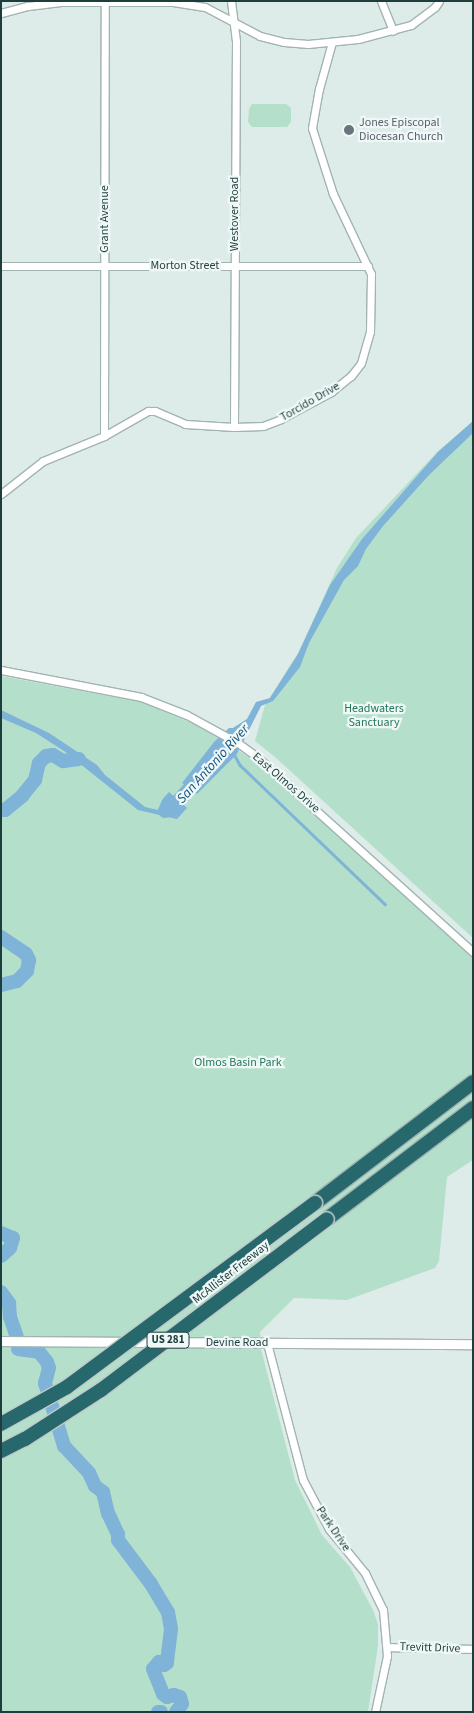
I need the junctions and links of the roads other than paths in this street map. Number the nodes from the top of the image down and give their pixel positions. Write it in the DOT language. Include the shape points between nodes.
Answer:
graph roads {
  1 [pos="231,1"];
  2 [pos="381,1"];
  3 [pos="439,1"];
  4 [pos="105,2"];
  5 [pos="1,13"];
  6 [pos="234,22"];
  7 [pos="393,31"];
  8 [pos="332,42"];
  9 [pos="1,266"];
  10 [pos="105,266"];
  11 [pos="235,266"];
  12 [pos="368,266"];
  13 [pos="234,427"];
  14 [pos="104,436"];
  15 [pos="1,494"];
  16 [pos="1,670"];
  17 [pos="473,952"];
  18 [pos="473,1082"];
  19 [pos="473,1108"];
  20 [pos="1,1341"];
  21 [pos="267,1343"];
  22 [pos="473,1344"];
  23 [pos="1,1424"];
  24 [pos="1,1451"];
  25 [pos="387,1646"];
  26 [pos="473,1649"];
  27 [pos="375,1712"];
  1 -- 6 [label="street, Westover Road"];
  2 -- 7 [label="street"];
  3 -- 7 [label="street" via="421,20"];
  4 -- 5 [label="street" via="61,2"];
  4 -- 6 [label="street" via="194,4"];
  4 -- 10 [label="street, Grant Avenue"];
  6 -- 8 [label="street" via="260,36 284,42"];
  6 -- 11 [label="street, Westover Road"];
  7 -- 8 [label="street"];
  8 -- 12 [label="street, Torcido Drive" via="312,128 334,194"];
  9 -- 10 [label="street, Morton Street"];
  10 -- 11 [label="street, Morton Street"];
  10 -- 14 [label="street, Grant Avenue"];
  11 -- 12 [label="street, Morton Street"];
  11 -- 13 [label="street, Westover Road"];
  12 -- 13 [label="street, Torcido Drive" via="373,288 370,332 361,363 351,376 332,392 281,419 263,426"];
  13 -- 14 [label="street, Torcido Drive" via="185,424 155,410"];
  14 -- 15 [label="street, Torcido Drive" via="43,461"];
  16 -- 17 [label="street, East Olmos Drive" via="141,697 187,715 238,743"];
  18 -- 23 [label="highway, McAllister Freeway / US 281, bridge" via="101,1363 67,1387"];
  19 -- 24 [label="highway, McAllister Freeway / US 281, bridge" via="108,1385"];
  20 -- 21 [label="street, Devine Road"];
  21 -- 22 [label="street, Devine Road"];
  21 -- 25 [label="street, Park Drive" via="303,1480 329,1529 365,1573 383,1610"];
  25 -- 26 [label="street, Trevitt Drive"];
  25 -- 27 [label="street, Park Drive"];
}
